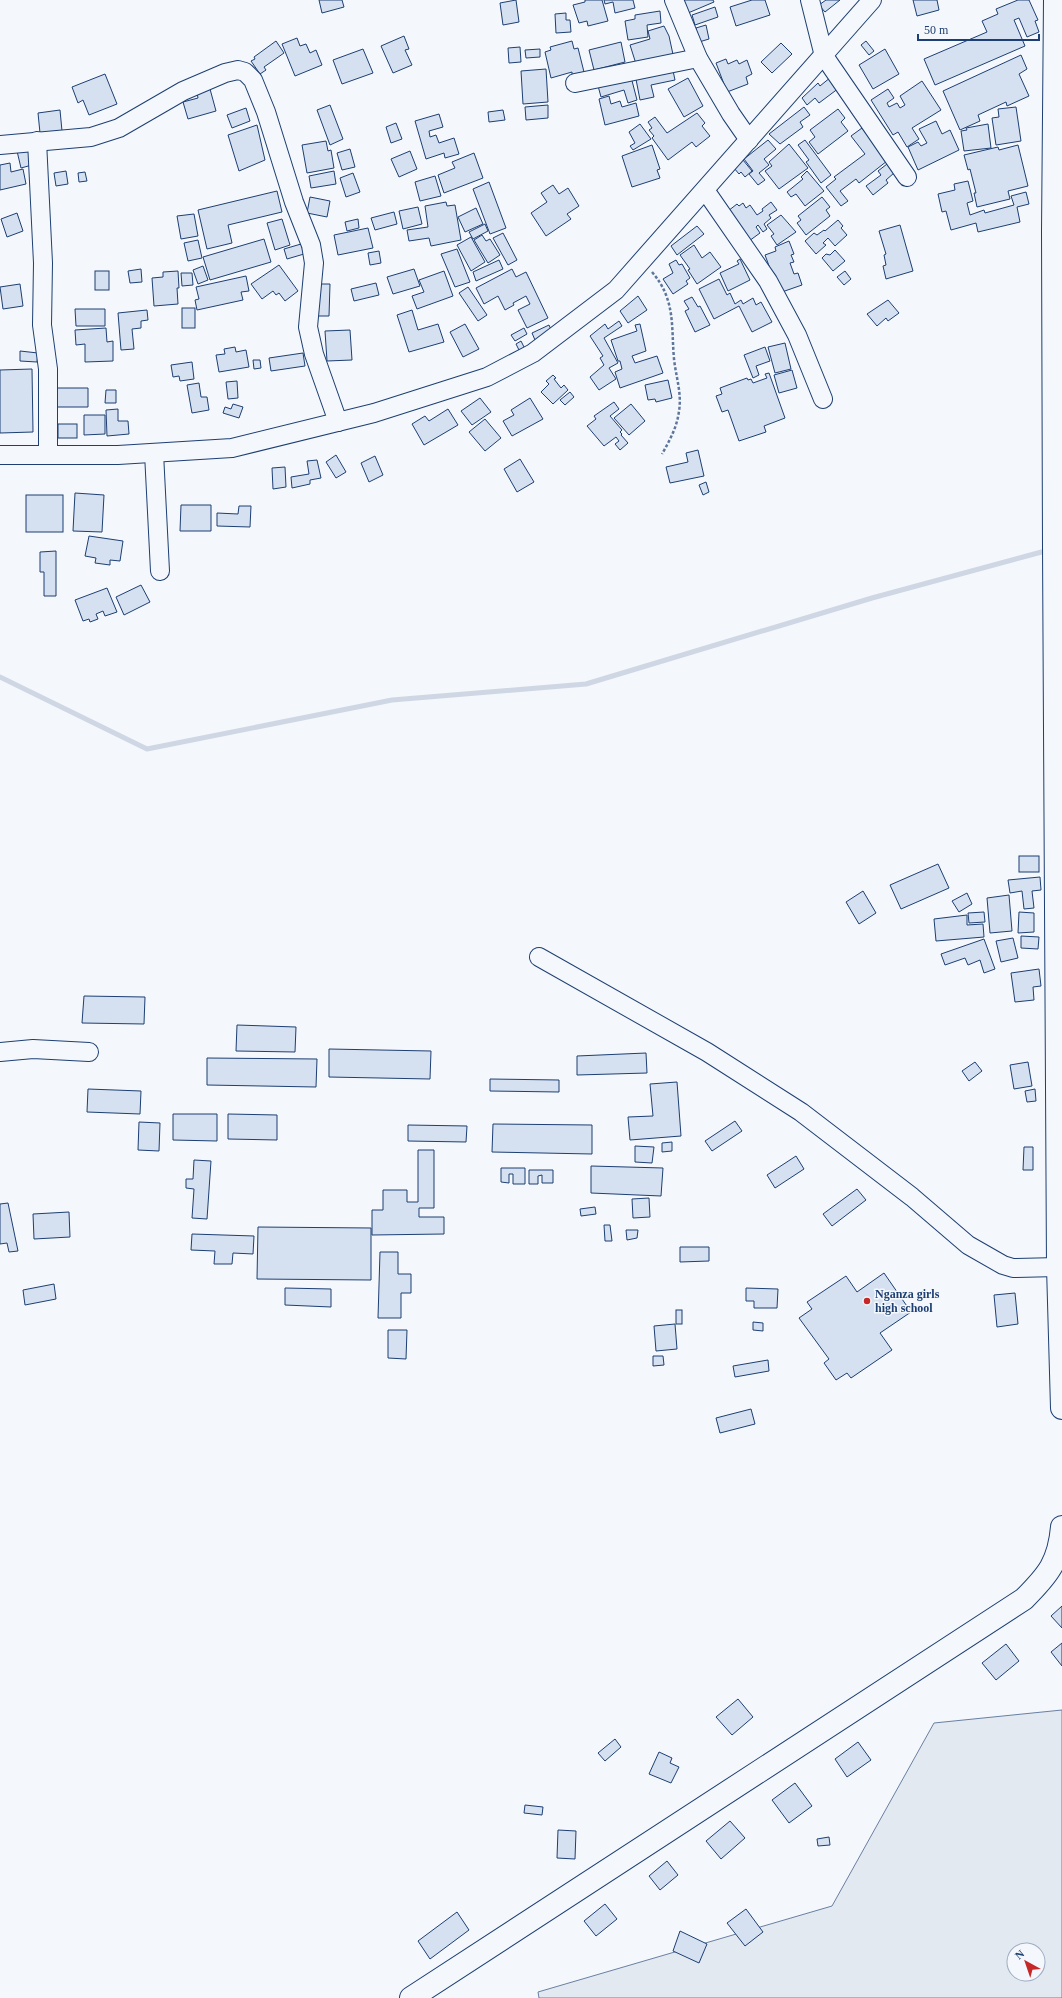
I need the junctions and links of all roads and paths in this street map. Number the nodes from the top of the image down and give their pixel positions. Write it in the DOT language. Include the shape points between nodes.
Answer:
graph roads {
  1 [pos="674,0"];
  2 [pos="810,0"];
  3 [pos="872,0"];
  4 [pos="1055,0"];
  5 [pos="1059,46"];
  6 [pos="824,56"];
  7 [pos="698,58"];
  8 [pos="575,83"];
  9 [pos="749,140"];
  10 [pos="37,141"];
  11 [pos="0,145"];
  12 [pos="907,177"];
  13 [pos="705,190"];
  14 [pos="643,261"];
  15 [pos="822,399"];
  16 [pos="338,422"];
  17 [pos="154,453"];
  18 [pos="48,454"];
  19 [pos="662,454"];
  20 [pos="0,455"];
  21 [pos="160,571"];
  22 [pos="1059,715"];
  23 [pos="539,957"];
  24 [pos="0,1052"];
  25 [pos="89,1052"];
  26 [pos="1059,1275"];
  27 [pos="1062,1408"];
  28 [pos="1062,1535"];
  29 [pos="411,1998"];
  1 -- 7 [label="street"];
  2 -- 6 [label="street"];
  3 -- 6 [label="street"];
  4 -- 5 [label="main road"];
  5 -- 22 [label="main road" via="1053,255"];
  6 -- 9 [label="street"];
  6 -- 12 [label="street"];
  7 -- 8 [label="street"];
  7 -- 9 [label="street"];
  9 -- 13 [label="street"];
  10 -- 11 [label="street"];
  10 -- 16 [label="street" via="91,137 120,128 183,91 225,73 238,70 245,72 253,80 266,112 310,245 314,263 308,327 314,354"];
  10 -- 18 [label="street" via="43,263 42,325 48,369"];
  13 -- 14 [label="street"];
  13 -- 15 [label="street" via="768,281 797,336"];
  14 -- 16 [label="street" via="616,290 533,353 520,360 487,377"];
  14 -- 19 [label="path" via="660,281 671,306 674,360 680,399 679,413 672,435"];
  16 -- 17 [label="street" via="232,448"];
  17 -- 18 [label="street"];
  17 -- 21 [label="street"];
  18 -- 20 [label="street"];
  22 -- 26 [label="main road"];
  23 -- 26 [label="street" via="707,1052 801,1112 912,1197 968,1245 1003,1265"];
  24 -- 25 [label="street" via="33,1049"];
  26 -- 27 [label="main road"];
  28 -- 29 [label="main road" via="1055,1561 1045,1578 1024,1599"];
}
